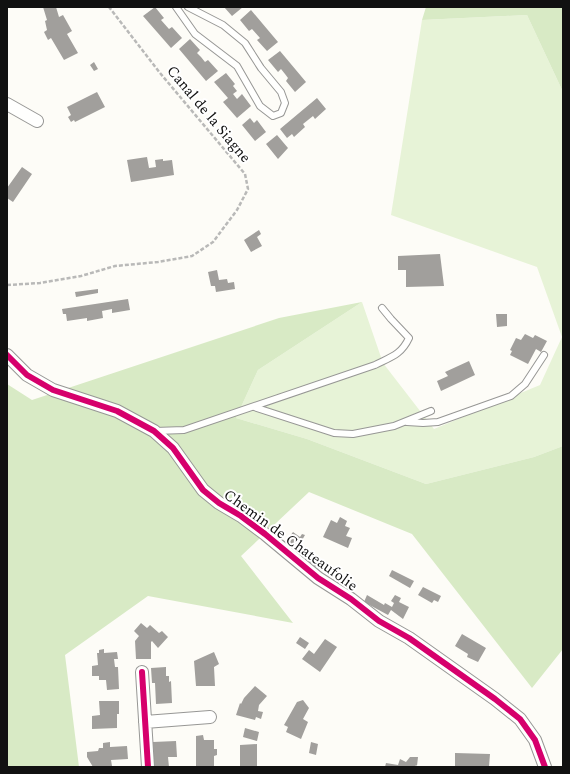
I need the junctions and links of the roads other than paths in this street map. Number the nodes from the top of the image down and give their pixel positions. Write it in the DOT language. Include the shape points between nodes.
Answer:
graph roads {
  1 [pos="176,7"];
  2 [pos="188,7"];
  3 [pos="7,104"];
  4 [pos="37,121"];
  5 [pos="382,308"];
  6 [pos="7,355"];
  7 [pos="544,355"];
  8 [pos="254,406"];
  9 [pos="431,411"];
  10 [pos="403,422"];
  11 [pos="154,431"];
  12 [pos="142,672"];
  13 [pos="210,717"];
  14 [pos="145,722"];
  15 [pos="148,767"];
  16 [pos="545,767"];
  1 -- 2 [label="lane" via="196,34 237,66 260,106 273,116 281,113 285,103 281,92 261,68 245,42 223,25"];
  3 -- 4 [label="street"];
  5 -- 8 [label="lane" via="409,338 404,348 375,365"];
  6 -- 11 [label="street, Chemin de Chateaufolie" via="27,374 53,390 117,411"];
  7 -- 10 [label="lane" via="525,384 511,396 438,422"];
  8 -- 10 [label="lane" via="334,433 353,434"];
  8 -- 11 [label="lane" via="184,430"];
  9 -- 10 [label="lane"];
  11 -- 16 [label="street, Chemin de Chateaufolie" via="172,448 203,490 219,503 242,516 318,578 408,638 520,719 535,740"];
  12 -- 14 [label="street"];
  13 -- 14 [label="street"];
  14 -- 15 [label="street"];
}
